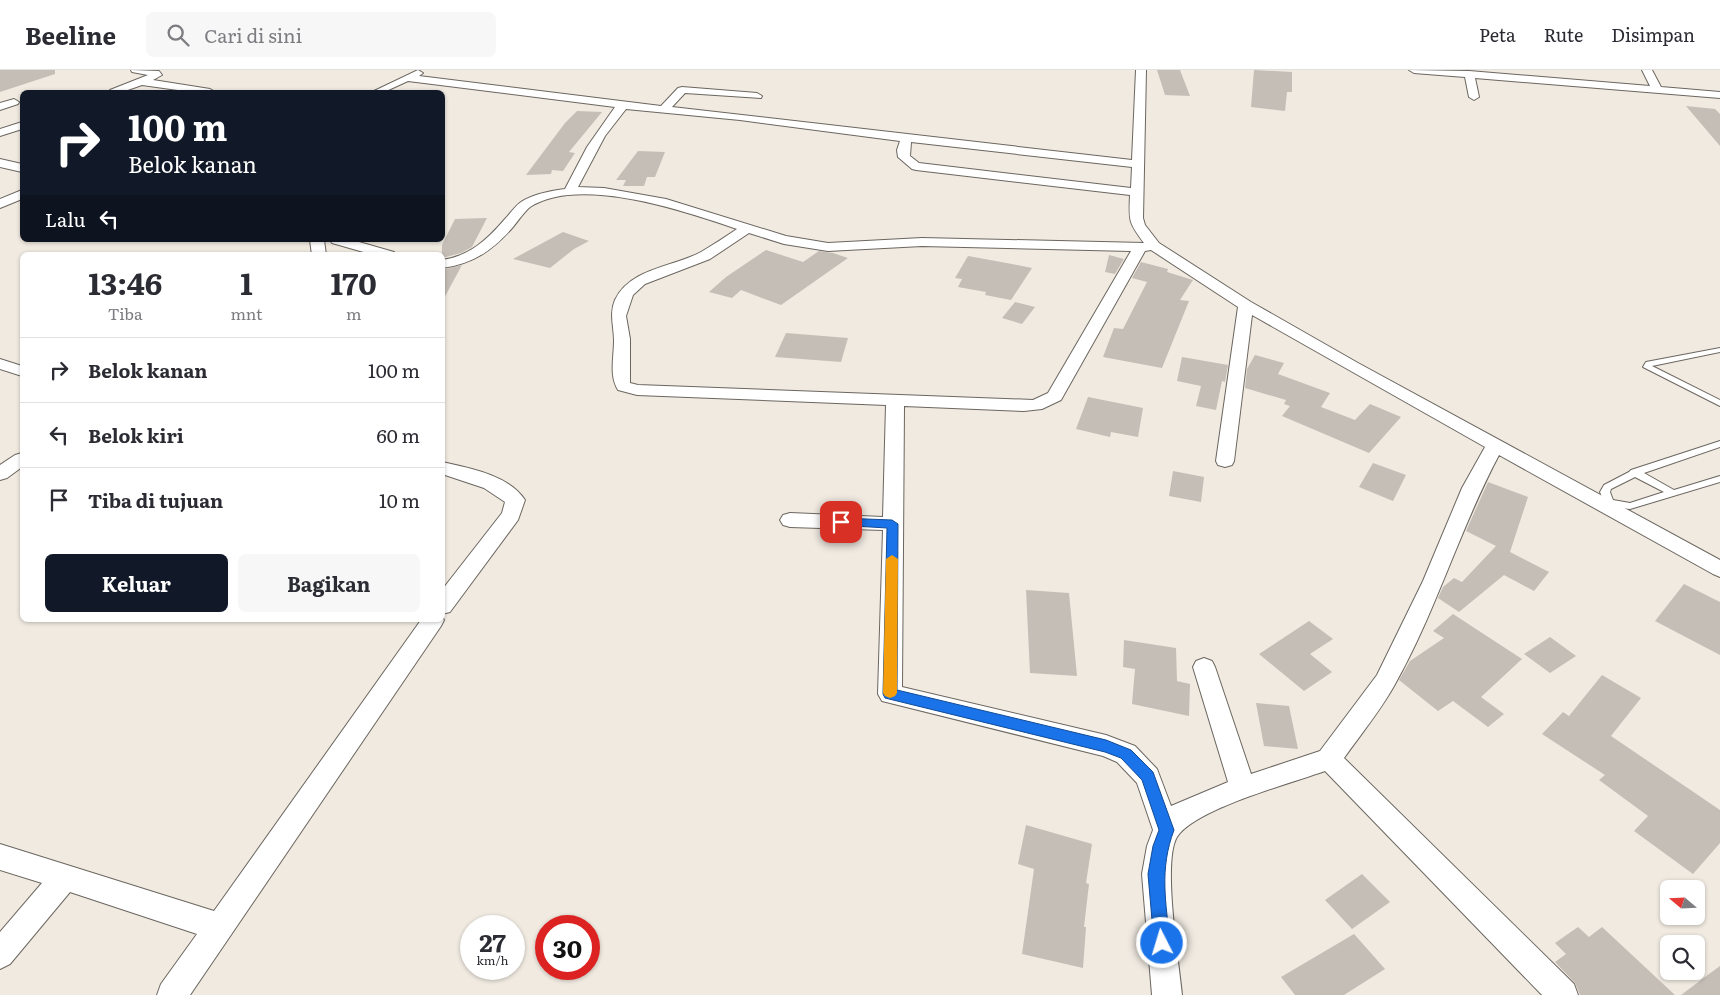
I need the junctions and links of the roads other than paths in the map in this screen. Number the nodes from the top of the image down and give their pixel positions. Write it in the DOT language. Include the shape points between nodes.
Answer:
graph roads {
  1 [pos="136,70"];
  2 [pos="169,70"];
  3 [pos="423,70"];
  4 [pos="1140,70"];
  5 [pos="1414,70"];
  6 [pos="1647,70"];
  7 [pos="157,74"];
  8 [pos="1469,74"];
  9 [pos="407,78"];
  10 [pos="143,82"];
  11 [pos="120,90"];
  12 [pos="197,90"];
  13 [pos="381,90"];
  14 [pos="1657,90"];
  15 [pos="1720,95"];
  16 [pos="757,96"];
  17 [pos="1474,97"];
  18 [pos="14,102"];
  19 [pos="623,105"];
  20 [pos="0,107"];
  21 [pos="664,109"];
  22 [pos="20,126"];
  23 [pos="0,133"];
  24 [pos="906,138"];
  25 [pos="1137,164"];
  26 [pos="569,192"];
  27 [pos="1135,192"];
  28 [pos="20,195"];
  29 [pos="0,204"];
  30 [pos="747,228"];
  31 [pos="343,242"];
  32 [pos="1147,246"];
  33 [pos="378,252"];
  34 [pos="445,263"];
  35 [pos="1246,305"];
  36 [pos="1720,350"];
  37 [pos="2,366"];
  38 [pos="20,370"];
  39 [pos="895,401"];
  40 [pos="1720,403"];
  41 [pos="1496,444"];
  42 [pos="1720,444"];
  43 [pos="20,460"];
  44 [pos="1225,461"];
  45 [pos="445,469"];
  46 [pos="1634,472"];
  47 [pos="0,474"];
  48 [pos="1720,479"];
  49 [pos="1673,493"];
  50 [pos="1607,504"];
  51 [pos="790,520"];
  52 [pos="892,524"];
  53 [pos="1720,569"];
  54 [pos="445,602"];
  55 [pos="431,622"];
  56 [pos="1204,667"];
  57 [pos="1329,759"];
  58 [pos="1243,788"];
  59 [pos="1166,830"];
  60 [pos="0,857"];
  61 [pos="65,878"];
  62 [pos="219,927"];
  63 [pos="0,954"];
  64 [pos="172,995"];
  65 [pos="1167,995"];
  66 [pos="1564,995"];
  1 -- 7 [label="street"];
  2 -- 7 [label="street"];
  3 -- 9 [label="street"];
  4 -- 25 [label="street"];
  5 -- 8 [label="street"];
  6 -- 14 [label="street"];
  7 -- 10 [label="street"];
  8 -- 14 [label="street"];
  8 -- 17 [label="street"];
  9 -- 13 [label="street"];
  9 -- 19 [label="street"];
  10 -- 11 [label="street"];
  10 -- 12 [label="street"];
  14 -- 15 [label="street"];
  16 -- 21 [label="street" via="682,90"];
  18 -- 20 [label="street"];
  19 -- 21 [label="street"];
  19 -- 26 [label="street" via="592,149"];
  21 -- 24 [label="street"];
  22 -- 23 [label="street"];
  24 -- 25 [label="street"];
  24 -- 27 [label="street" via="904,157 921,167"];
  25 -- 27 [label="street"];
  26 -- 30 [label="street" via="605,192 664,201"];
  26 -- 34 [label="street" via="525,205 494,241 474,257"];
  27 -- 32 [label="street" via="1136,218"];
  28 -- 29 [label="street"];
  30 -- 32 [label="street" via="784,240 828,247 922,242"];
  30 -- 39 [label="street" via="705,256 640,281 628,292 618,316 622,340 621,381 624,386 637,390"];
  31 -- 33 [label="street"];
  32 -- 35 [label="street"];
  32 -- 39 [label="street" via="1055,396 1036,405 1024,406"];
  35 -- 41 [label="street"];
  35 -- 44 [label="street"];
  36 -- 40 [label="lane" via="1647,367"];
  37 -- 38 [label="street"];
  39 -- 52 [label="street"];
  41 -- 50 [label="street"];
  41 -- 57 [label="street" via="1472,488 1434,581 1385,681"];
  42 -- 46 [label="lane"];
  43 -- 47 [label="street"];
  45 -- 54 [label="street" via="505,490 514,500 511,515"];
  46 -- 49 [label="lane"];
  46 -- 50 [label="lane" via="1607,487"];
  48 -- 49 [label="lane"];
  49 -- 50 [label="lane" via="1630,506"];
  50 -- 53 [label="street"];
  51 -- 52 [label="street"];
  52 -- 59 [label="street" via="890,694 1106,746 1126,754 1148,777"];
  55 -- 62 [label="street"];
  56 -- 58 [label="street"];
  57 -- 58 [label="street"];
  57 -- 66 [label="street"];
  58 -- 59 [label="street" via="1178,816"];
  59 -- 65 [label="street" via="1156,874"];
  60 -- 61 [label="street"];
  61 -- 62 [label="street"];
  61 -- 63 [label="street"];
  62 -- 64 [label="street"];
}
